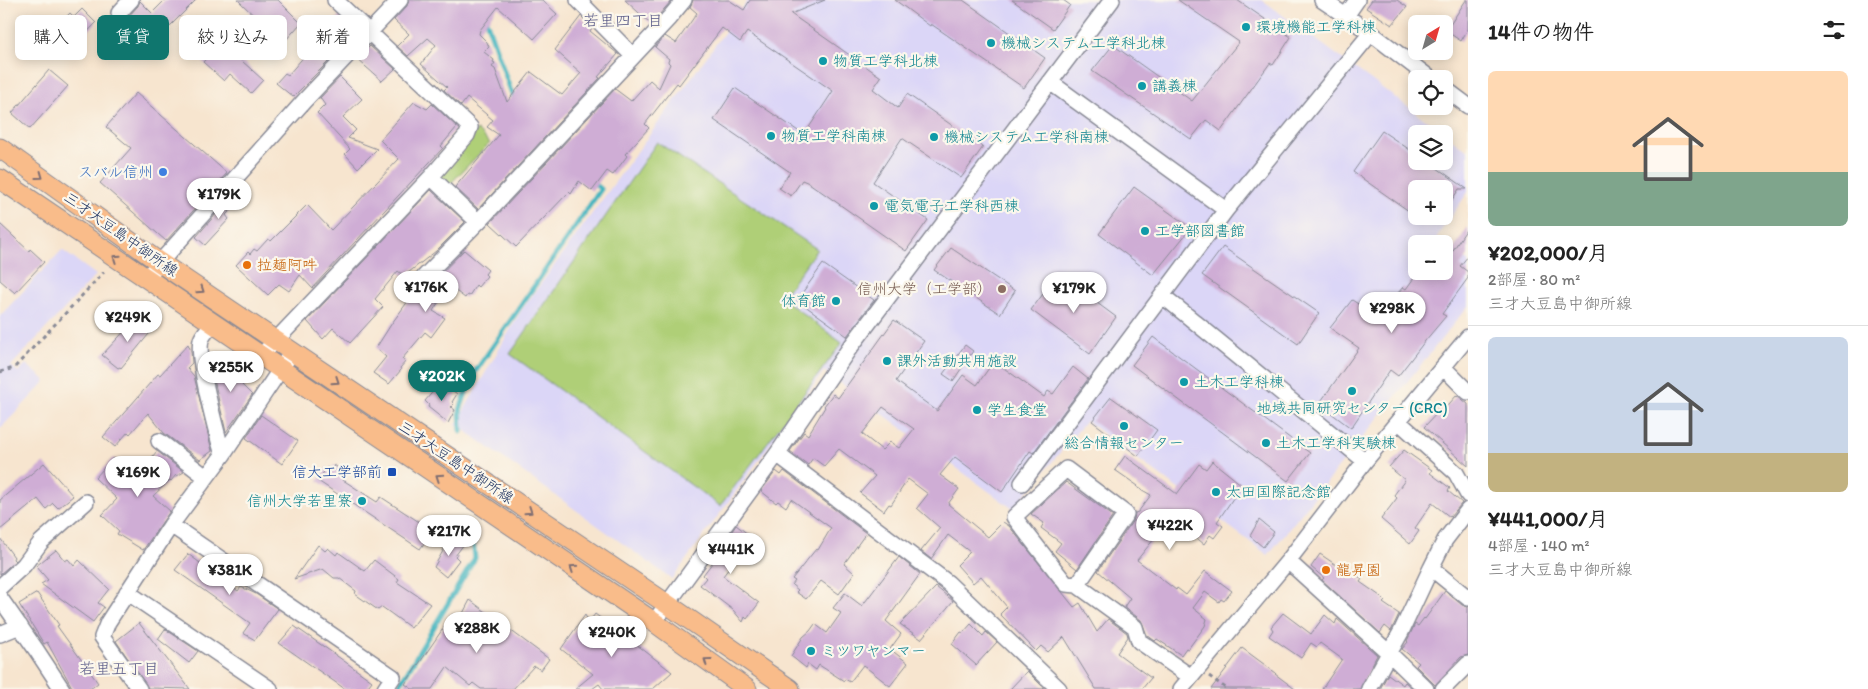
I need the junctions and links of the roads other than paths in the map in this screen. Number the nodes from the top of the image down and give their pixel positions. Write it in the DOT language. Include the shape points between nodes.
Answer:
graph roads {
  1 [pos="131,0"];
  2 [pos="335,0"];
  3 [pos="400,0"];
  4 [pos="578,0"];
  5 [pos="684,0"];
  6 [pos="1112,0"];
  7 [pos="1322,0"];
  8 [pos="1357,0"];
  9 [pos="118,13"];
  10 [pos="350,15"];
  11 [pos="1346,16"];
  12 [pos="369,31"];
  13 [pos="369,33"];
  14 [pos="1370,33"];
  15 [pos="633,56"];
  16 [pos="342,60"];
  17 [pos="1419,70"];
  18 [pos="1050,82"];
  19 [pos="1453,95"];
  20 [pos="1468,106"];
  21 [pos="0,148"];
  22 [pos="431,177"];
  23 [pos="0,179"];
  24 [pos="1226,210"];
  25 [pos="478,222"];
  26 [pos="159,262"];
  27 [pos="146,278"];
  28 [pos="417,284"];
  29 [pos="1162,296"];
  30 [pos="212,324"];
  31 [pos="1468,337"];
  32 [pos="276,340"];
  33 [pos="292,352"];
  34 [pos="261,356"];
  35 [pos="1443,367"];
  36 [pos="280,368"];
  37 [pos="1468,392"];
  38 [pos="1399,422"];
  39 [pos="159,441"];
  40 [pos="777,454"];
  41 [pos="222,455"];
  42 [pos="1365,461"];
  43 [pos="206,477"];
  44 [pos="1022,483"];
  45 [pos="1468,495"];
  46 [pos="86,502"];
  47 [pos="1468,510"];
  48 [pos="171,525"];
  49 [pos="1288,561"];
  50 [pos="1431,568"];
  51 [pos="1077,585"];
  52 [pos="0,587"];
  53 [pos="127,592"];
  54 [pos="0,598"];
  55 [pos="1468,598"];
  56 [pos="666,604"];
  57 [pos="654,622"];
  58 [pos="20,626"];
  59 [pos="0,634"];
  60 [pos="1389,653"];
  61 [pos="1468,664"];
  62 [pos="1195,672"];
  63 [pos="62,689"];
  64 [pos="139,689"];
  65 [pos="270,689"];
  66 [pos="385,689"];
  67 [pos="747,689"];
  68 [pos="790,689"];
  69 [pos="1059,689"];
  70 [pos="1182,689"];
  71 [pos="1369,689"];
  72 [pos="1426,689"];
  73 [pos="1443,689"];
  1 -- 9 [label="street"];
  2 -- 10 [label="street"];
  3 -- 12 [label="street"];
  4 -- 15 [label="street"];
  5 -- 15 [label="street"];
  6 -- 18 [label="street"];
  7 -- 11 [label="street"];
  8 -- 11 [label="street"];
  11 -- 14 [label="street"];
  13 -- 22 [label="street" via="470,127 467,135"];
  14 -- 17 [label="street"];
  14 -- 24 [label="street"];
  15 -- 25 [label="street"];
  16 -- 26 [label="street"];
  18 -- 24 [label="street"];
  18 -- 40 [label="street" via="849,348"];
  19 -- 20 [label="street"];
  21 -- 26 [label="main road, 三才大豆島中御所線, one-way"];
  22 -- 25 [label="street"];
  22 -- 32 [label="street"];
  27 -- 23 [label="main road, 三才大豆島中御所線, one-way"];
  24 -- 29 [label="street"];
  25 -- 28 [label="street"];
  26 -- 27 [label="street"];
  26 -- 32 [label="main road, 三才大豆島中御所線, one-way"];
  27 -- 30 [label="main road, 三才大豆島中御所線"];
  29 -- 42 [label="street"];
  29 -- 44 [label="street"];
  30 -- 34 [label="main road, 三才大豆島中御所線"];
  30 -- 41 [label="street" via="201,338 200,348"];
  31 -- 35 [label="street"];
  32 -- 33 [label="main road, 三才大豆島中御所線"];
  32 -- 34 [label="street"];
  33 -- 36 [label="street"];
  33 -- 56 [label="main road, 三才大豆島中御所線, one-way"];
  34 -- 36 [label="main road, 三才大豆島中御所線"];
  35 -- 37 [label="street"];
  35 -- 38 [label="street"];
  36 -- 41 [label="street"];
  57 -- 36 [label="main road, 三才大豆島中御所線, one-way"];
  38 -- 42 [label="street"];
  38 -- 45 [label="street" via="1456,473"];
  39 -- 43 [label="street"];
  40 -- 56 [label="street"];
  40 -- 69 [label="street" via="948,583"];
  41 -- 43 [label="street"];
  42 -- 49 [label="street"];
  43 -- 48 [label="street"];
  46 -- 52 [label="street" via="41,542 24,565"];
  47 -- 50 [label="street" via="1445,540"];
  48 -- 53 [label="street"];
  48 -- 66 [label="street" via="393,677"];
  49 -- 60 [label="street"];
  49 -- 62 [label="street"];
  50 -- 55 [label="street"];
  50 -- 60 [label="street"];
  51 -- 51 [label="street" via="1126,514 1066,469 1014,516 1066,584"];
  51 -- 62 [label="street" via="1135,628 1139,641"];
  53 -- 64 [label="street" via="102,637"];
  53 -- 65 [label="street"];
  54 -- 58 [label="street"];
  56 -- 57 [label="street"];
  56 -- 68 [label="main road, 三才大豆島中御所線"];
  67 -- 57 [label="main road, 三才大豆島中御所線, one-way"];
  58 -- 59 [label="street"];
  58 -- 63 [label="street"];
  60 -- 71 [label="street"];
  60 -- 72 [label="street"];
  61 -- 73 [label="street"];
  62 -- 70 [label="street"];
}
